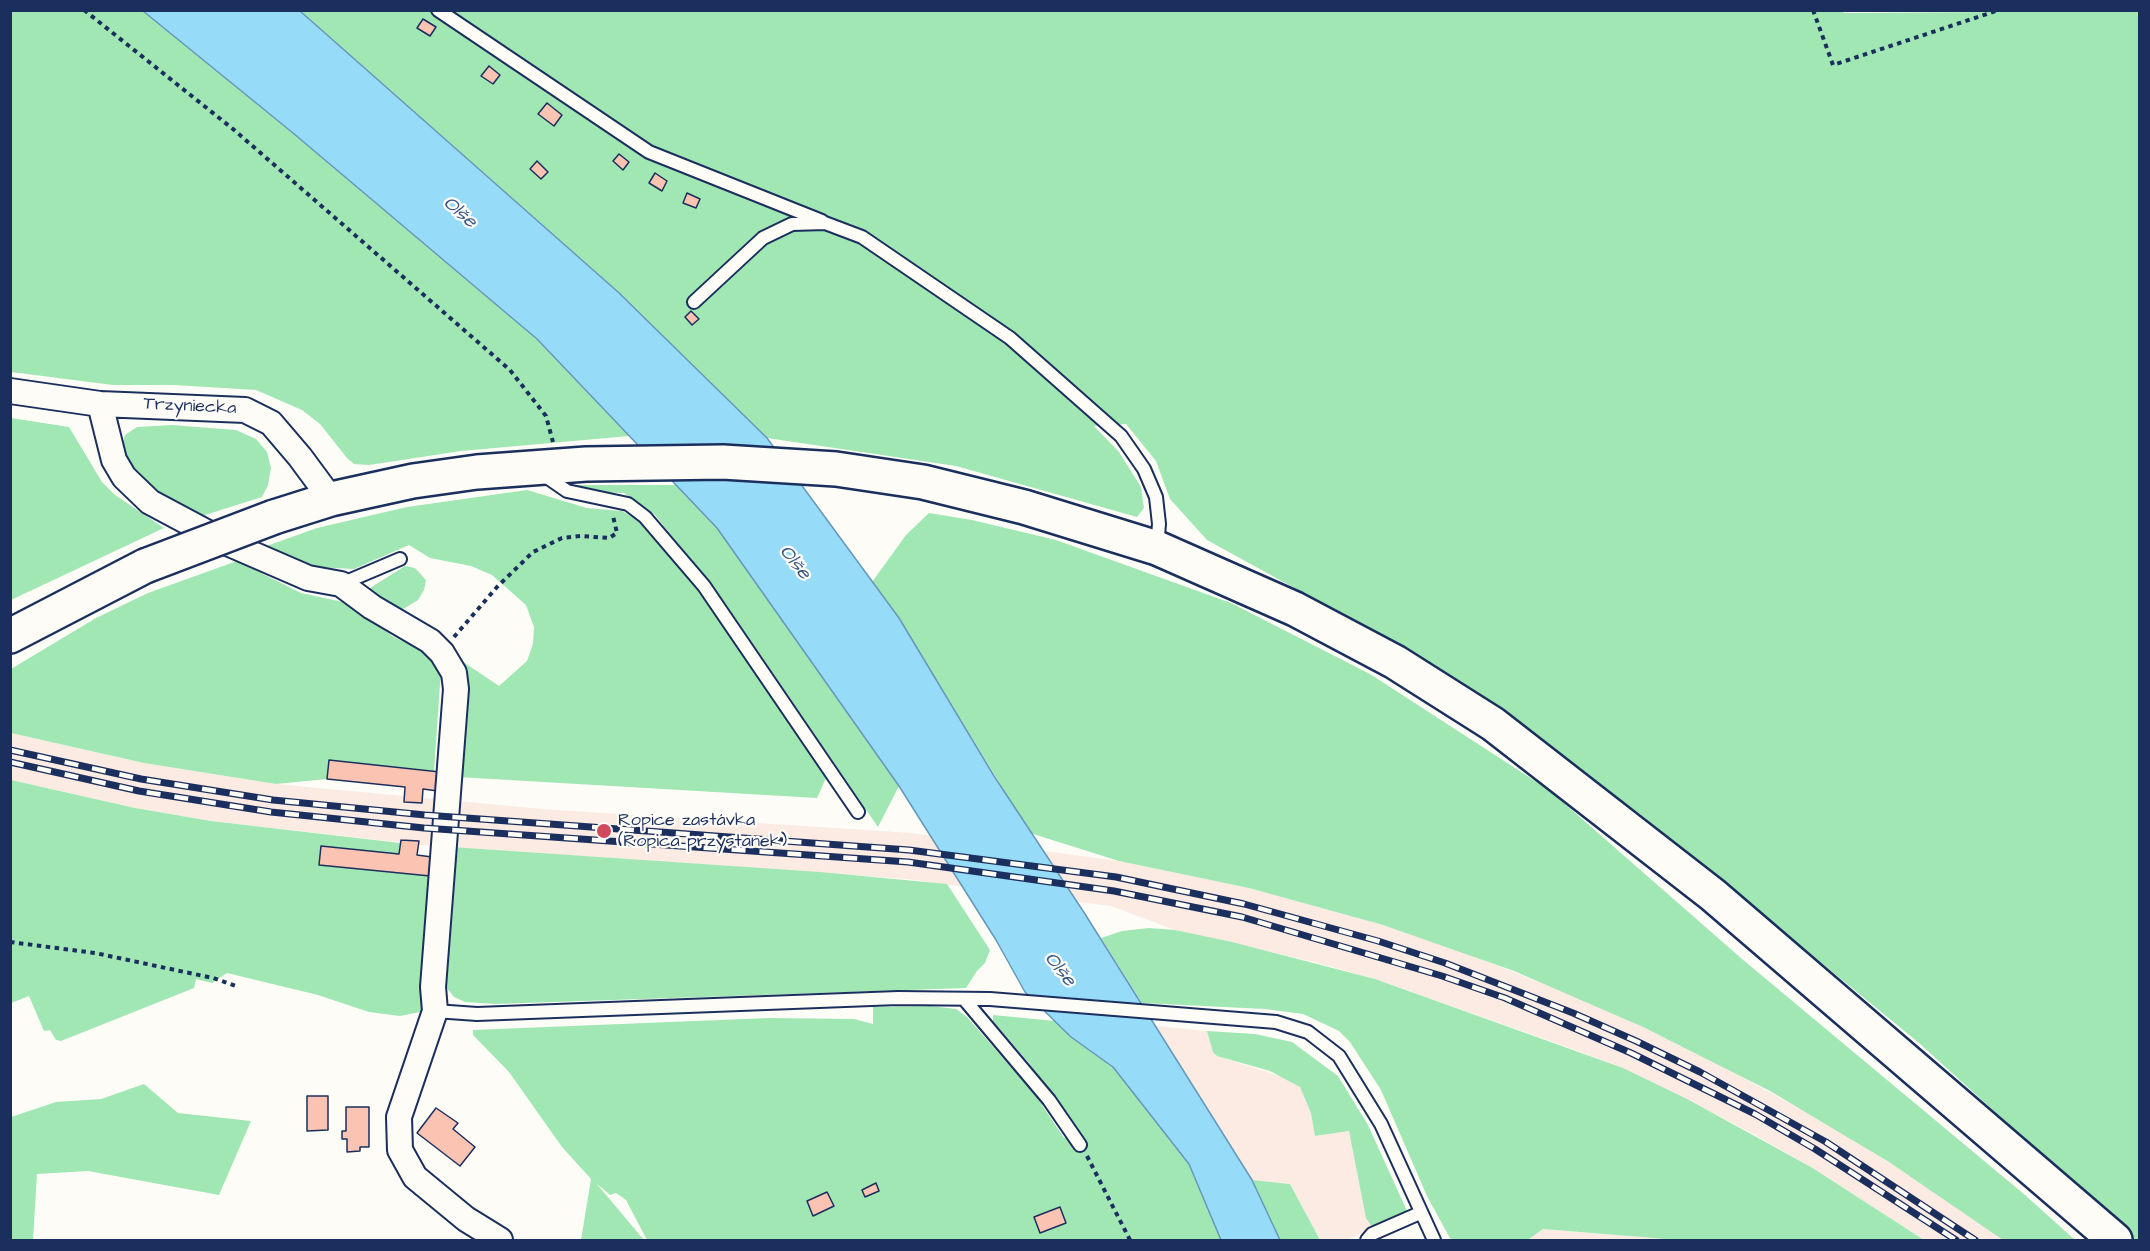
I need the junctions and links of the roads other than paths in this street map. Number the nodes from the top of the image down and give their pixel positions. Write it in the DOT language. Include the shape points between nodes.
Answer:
graph roads {
  1 [pos="438,10"];
  2 [pos="825,223"];
  3 [pos="694,302"];
  4 [pos="10,391"];
  5 [pos="100,404"];
  6 [pos="559,466"];
  7 [pos="331,499"];
  8 [pos="1157,548"];
  9 [pos="400,559"];
  10 [pos="341,584"];
  11 [pos="10,636"];
  12 [pos="858,812"];
  13 [pos="964,999"];
  14 [pos="435,1011"];
  15 [pos="1080,1145"];
  16 [pos="1420,1213"];
  17 [pos="500,1240"];
  18 [pos="1367,1240"];
  19 [pos="1434,1240"];
  20 [pos="2115,1240"];
  1 -- 2 [label="lane" via="649,152"];
  2 -- 3 [label="lane" via="792,224 763,238"];
  2 -- 8 [label="lane" via="862,237 973,311 1010,338 1121,436 1144,469 1156,497"];
  4 -- 5 [label="street, Trzyniecka"];
  5 -- 7 [label="street, Trzyniecka" via="245,410 271,423"];
  5 -- 10 [label="street" via="114,460 124,477 150,502 225,542 308,578"];
  6 -- 7 [label="main road" via="413,481"];
  6 -- 8 [label="main road" via="723,462 836,469 976,494"];
  6 -- 12 [label="lane" via="567,491 628,504 674,549 704,586"];
  7 -- 11 [label="main road, bridge" via="145,566"];
  8 -- 20 [label="main road" via="1295,609 1395,662 1493,724 1713,894"];
  9 -- 10 [label="lane"];
  10 -- 14 [label="street" via="430,641 454,673"];
  13 -- 14 [label="lane" via="659,1005 477,1014"];
  13 -- 15 [label="lane" via="1049,1100"];
  13 -- 16 [label="lane" via="1276,1022 1308,1032 1339,1056 1381,1124"];
  14 -- 17 [label="street" via="399,1117 400,1150 415,1177 466,1219"];
  16 -- 18 [label="lane" via="1372,1234"];
  16 -- 19 [label="lane"];
}
